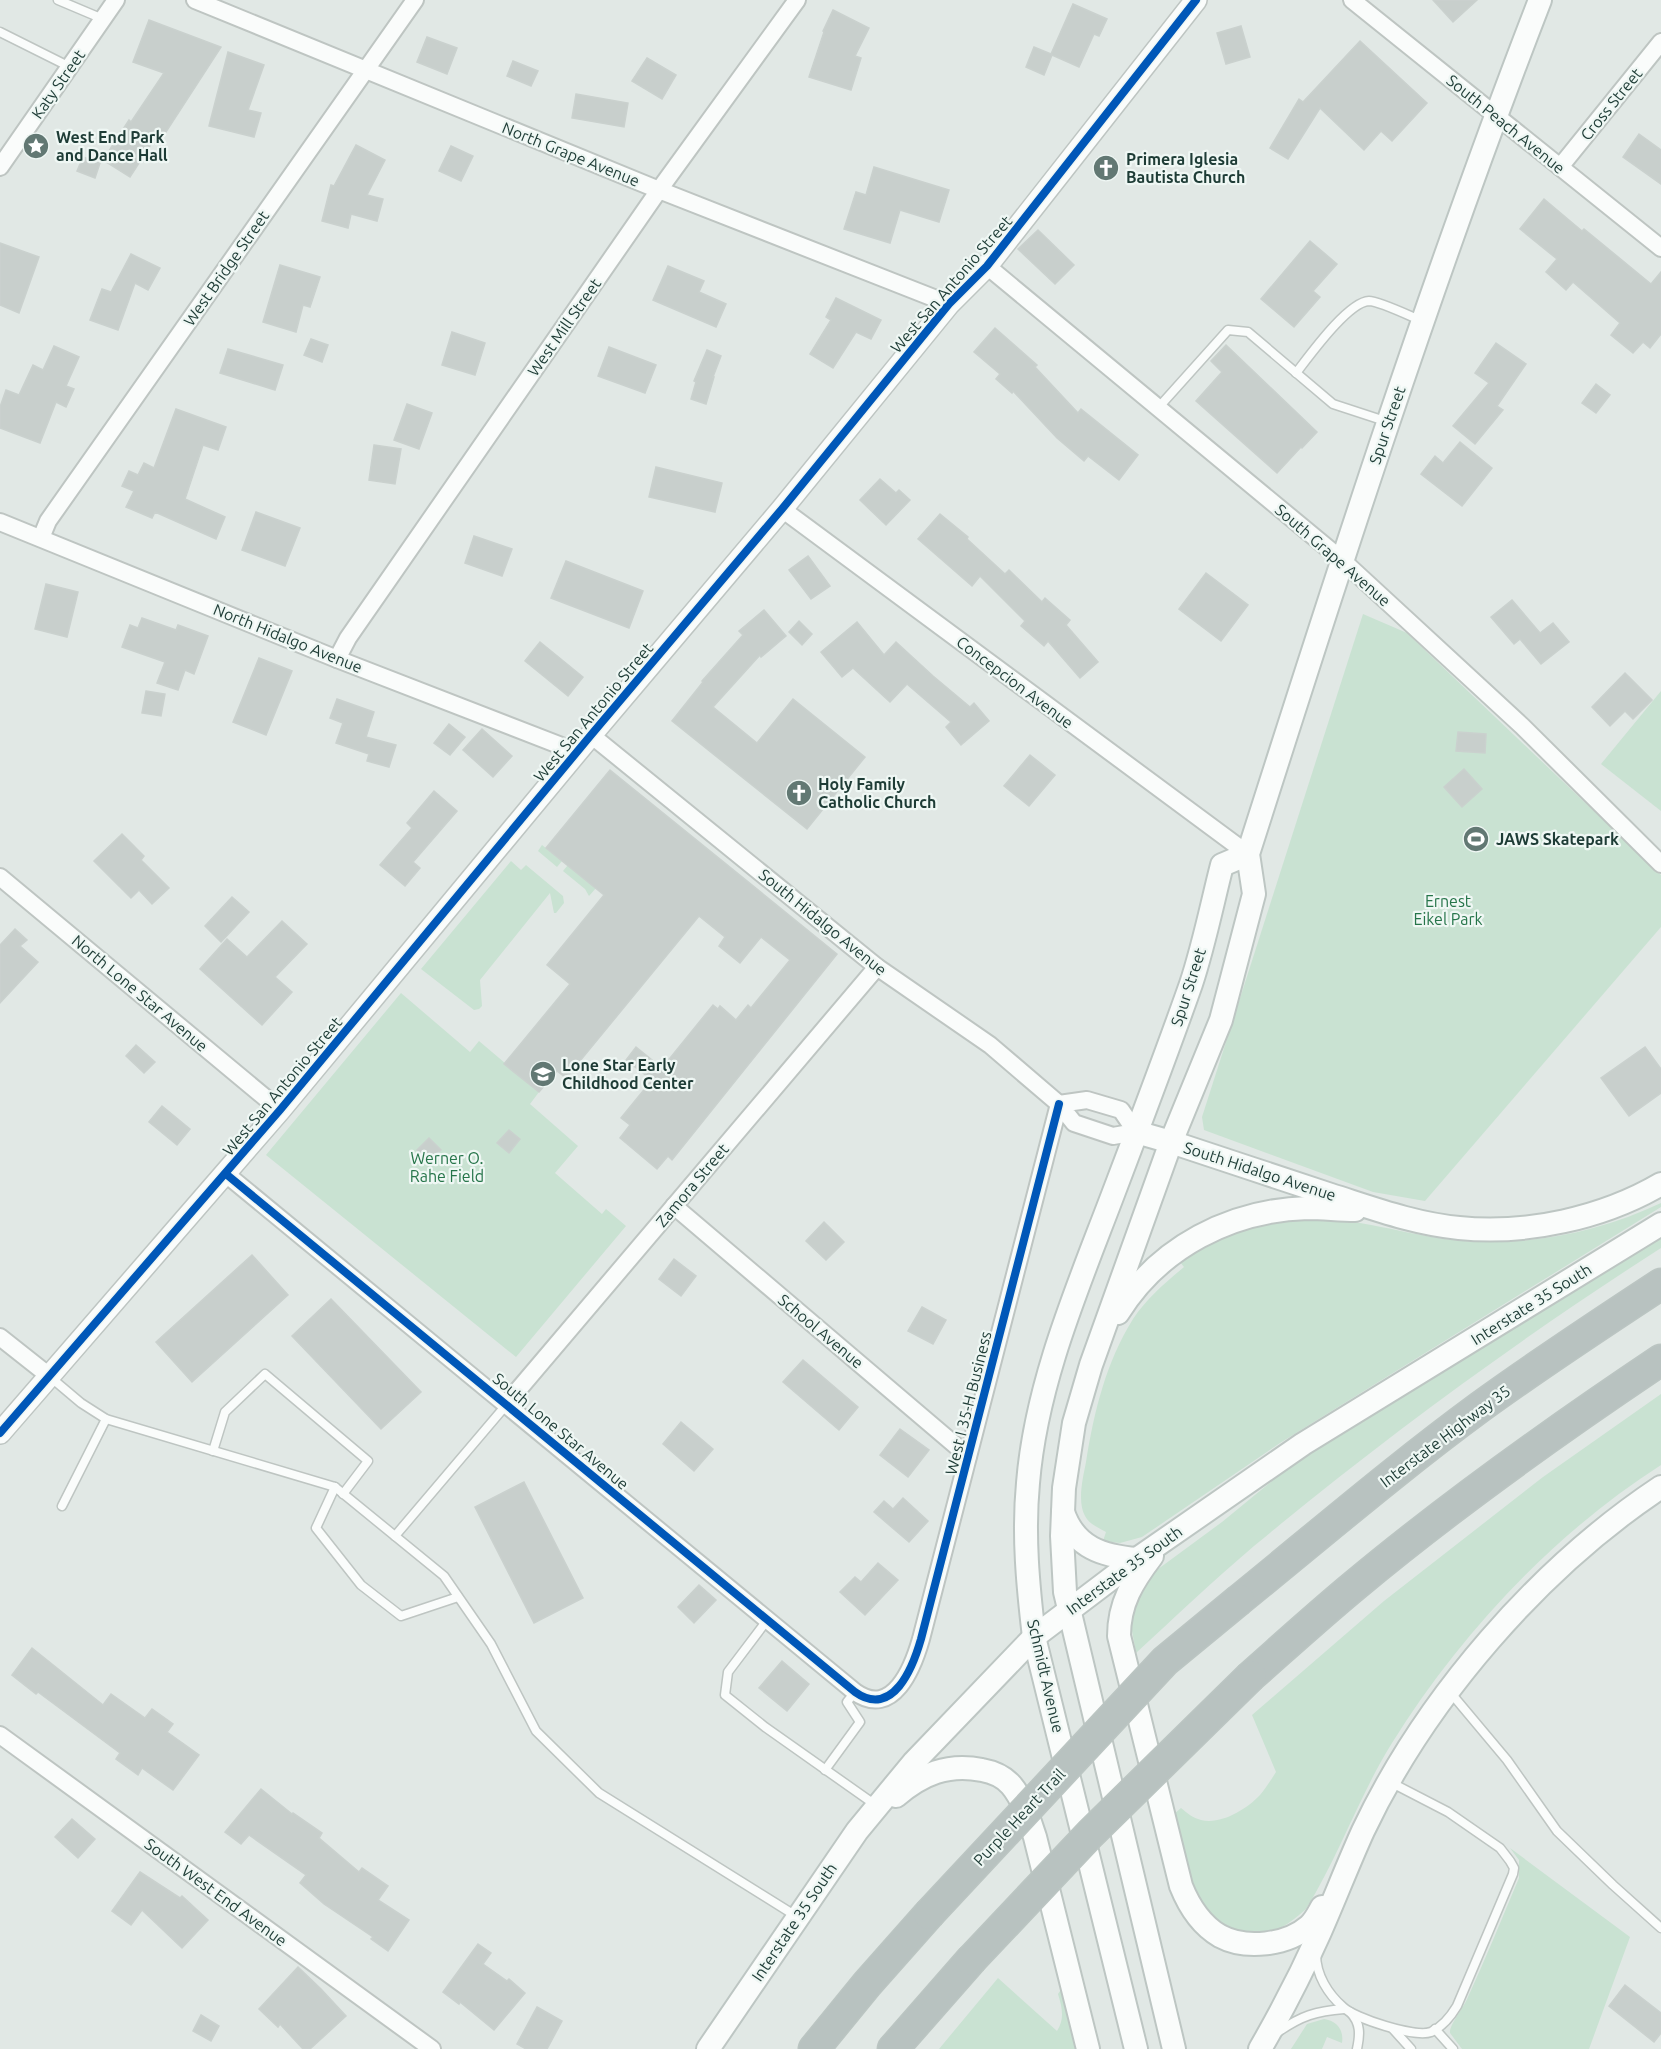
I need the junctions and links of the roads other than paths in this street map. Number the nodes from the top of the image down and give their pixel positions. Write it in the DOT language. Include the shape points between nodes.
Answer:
graph roads {
  1 [pos="58,0"];
  2 [pos="116,0"];
  3 [pos="195,0"];
  4 [pos="415,0"];
  5 [pos="797,0"];
  6 [pos="1196,0"];
  7 [pos="1352,0"];
  8 [pos="1540,0"];
  9 [pos="103,19"];
  10 [pos="0,32"];
  11 [pos="1661,42"];
  12 [pos="70,67"];
  13 [pos="365,70"];
  14 [pos="1496,114"];
  15 [pos="0,167"];
  16 [pos="1560,167"];
  17 [pos="659,189"];
  18 [pos="1661,248"];
  19 [pos="987,266"];
  20 [pos="949,304"];
  21 [pos="1423,321"];
  22 [pos="1296,373"];
  23 [pos="1158,408"];
  24 [pos="1388,423"];
  25 [pos="782,509"];
  26 [pos="0,522"];
  27 [pos="41,538"];
  28 [pos="1342,560"];
  29 [pos="337,659"];
  30 [pos="591,735"];
  31 [pos="577,752"];
  32 [pos="1248,854"];
  33 [pos="1661,864"];
  34 [pos="0,877"];
  35 [pos="877,967"];
  36 [pos="1059,1104"];
  37 [pos="280,1110"];
  38 [pos="1136,1132"];
  39 [pos="1171,1142"];
  40 [pos="226,1174"];
  41 [pos="1661,1184"];
  42 [pos="674,1206"];
  43 [pos="1383,1212"];
  44 [pos="1661,1224"];
  45 [pos="1661,1284"];
  46 [pos="0,1337"];
  47 [pos="1661,1360"];
  48 [pos="1091,1365"];
  49 [pos="48,1375"];
  50 [pos="507,1403"];
  51 [pos="106,1419"];
  52 [pos="0,1432"];
  53 [pos="213,1451"];
  54 [pos="968,1456"];
  55 [pos="335,1487"];
  56 [pos="1661,1487"];
  57 [pos="343,1494"];
  58 [pos="62,1506"];
  59 [pos="1063,1512"];
  60 [pos="395,1536"];
  61 [pos="1164,1541"];
  62 [pos="1137,1559"];
  63 [pos="458,1597"];
  64 [pos="1239,1600"];
  65 [pos="1068,1611"];
  66 [pos="768,1619"];
  67 [pos="1034,1637"];
  68 [pos="1448,1690"];
  69 [pos="855,1692"];
  70 [pos="883,1698"];
  71 [pos="0,1735"];
  72 [pos="825,1770"];
  73 [pos="1390,1781"];
  74 [pos="877,1806"];
  75 [pos="1364,1830"];
  76 [pos="857,1831"];
  77 [pos="798,1917"];
  78 [pos="1661,1928"];
  79 [pos="1317,1939"];
  80 [pos="1346,2010"];
  81 [pos="1393,2028"];
  82 [pos="1435,2029"];
  83 [pos="1262,2045"];
  84 [pos="432,2049"];
  85 [pos="708,2049"];
  86 [pos="814,2049"];
  87 [pos="894,2049"];
  88 [pos="1088,2049"];
  89 [pos="1136,2049"];
  90 [pos="1174,2049"];
  91 [pos="1357,2049"];
  92 [pos="1411,2049"];
  93 [pos="1453,2049"];
  1 -- 9 [label="lane"];
  2 -- 9 [label="street, Katy Street"];
  3 -- 13 [label="street, North Grape Avenue"];
  4 -- 13 [label="street, West Bridge Street"];
  5 -- 17 [label="street, West Mill Street"];
  6 -- 19 [label="street, West San Antonio Street"];
  7 -- 14 [label="street, South Peach Avenue"];
  8 -- 14 [label="main road, Spur Street"];
  9 -- 12 [label="street, Katy Street"];
  10 -- 12 [label="lane"];
  11 -- 16 [label="street, Cross Street"];
  12 -- 15 [label="street, Katy Street"];
  13 -- 17 [label="street, North Grape Avenue"];
  13 -- 27 [label="street, West Bridge Street" via="48,521"];
  14 -- 16 [label="street, South Peach Avenue"];
  14 -- 21 [label="main road, Spur Street"];
  16 -- 18 [label="street, South Peach Avenue"];
  17 -- 20 [label="street, North Grape Avenue"];
  17 -- 29 [label="street, West Mill Street"];
  19 -- 20 [label="street, West San Antonio Street"];
  19 -- 23 [label="street, South Grape Avenue"];
  20 -- 25 [label="street, West San Antonio Street"];
  21 -- 22 [label="lane" via="1371,301 1360,303 1348,310"];
  21 -- 24 [label="main road, Spur Street"];
  22 -- 23 [label="lane" via="1248,332 1228,330"];
  22 -- 24 [label="lane" via="1333,404"];
  23 -- 28 [label="street, South Grape Avenue"];
  24 -- 28 [label="main road, Spur Street"];
  25 -- 30 [label="street, West San Antonio Street"];
  25 -- 32 [label="street, Concepcion Avenue"];
  26 -- 27 [label="street, North Hidalgo Avenue"];
  27 -- 29 [label="street, North Hidalgo Avenue"];
  28 -- 32 [label="main road, Spur Street"];
  28 -- 33 [label="street, South Grape Avenue" via="1522,726"];
  29 -- 31 [label="street, North Hidalgo Avenue"];
  30 -- 31 [label="street, West San Antonio Street"];
  30 -- 35 [label="street, South Hidalgo Avenue"];
  31 -- 37 [label="street, West San Antonio Street"];
  32 -- 38 [label="main road, Spur Street" via="1222,865 1192,981"];
  32 -- 39 [label="main road, Spur Street" via="1254,894 1221,1020"];
  34 -- 37 [label="street, North Lone Star Avenue"];
  35 -- 36 [label="street, South Hidalgo Avenue" via="990,1045"];
  35 -- 42 [label="street, Zamora Street"];
  36 -- 38 [label="street, South Hidalgo Avenue" via="1074,1123 1113,1136"];
  36 -- 38 [label="street" via="1087,1100 1121,1110"];
  36 -- 54 [label="street, West I 35-H Business"];
  37 -- 40 [label="street, West San Antonio Street"];
  38 -- 39 [label="main road, South Hidalgo Avenue"];
  38 -- 67 [label="main road, Schmidt Avenue" via="1079,1282 1043,1396 1028,1482 1026,1533"];
  39 -- 43 [label="main road, South Hidalgo Avenue"];
  39 -- 48 [label="main road"];
  40 -- 49 [label="street, West San Antonio Street"];
  40 -- 50 [label="street, South Lone Star Avenue"];
  41 -- 43 [label="main road" via="1595,1212 1532,1226 1456,1228"];
  42 -- 50 [label="street, Zamora Street"];
  42 -- 54 [label="street, School Avenue"];
  43 -- 48 [label="main road" via="1308,1208 1280,1211 1226,1223 1204,1234 1166,1258 1135,1287"];
  44 -- 61 [label="main road, Interstate 35 South" via="1303,1444"];
  45 -- 64 [label="highway, Interstate Highway 35" via="1472,1413"];
  46 -- 49 [label="street"];
  47 -- 87 [label="highway, bridge" via="1525,1454 1406,1544 1251,1676 1090,1834 971,1960"];
  48 -- 59 [label="main road" via="1074,1423"];
  49 -- 51 [label="lane"];
  49 -- 52 [label="street, West San Antonio Street"];
  50 -- 60 [label="lane"];
  50 -- 66 [label="street, South Lone Star Avenue"];
  51 -- 53 [label="lane"];
  51 -- 58 [label="lane"];
  53 -- 55 [label="lane"];
  53 -- 57 [label="lane" via="225,1412 266,1374 368,1461"];
  54 -- 70 [label="street, West I 35-H Business" via="916,1655 897,1689"];
  55 -- 57 [label="lane"];
  55 -- 63 [label="lane" via="316,1528 361,1585 401,1616"];
  56 -- 68 [label="main road" via="1611,1522 1551,1577"];
  57 -- 60 [label="lane"];
  59 -- 62 [label="main road" via="1071,1532 1088,1546 1110,1555"];
  59 -- 65 [label="main road"];
  60 -- 63 [label="lane" via="444,1576"];
  61 -- 62 [label="main road, Interstate 35 South"];
  61 -- 75 [label="main road" via="1127,1592 1119,1636 1181,1886 1193,1912 1211,1930 1233,1941 1271,1942 1297,1933 1317,1917"];
  62 -- 65 [label="main road, Interstate 35 South"];
  63 -- 77 [label="lane" via="491,1644 536,1731 599,1793"];
  64 -- 86 [label="highway, Purple Heart Trail, bridge" via="1166,1661 929,1914"];
  65 -- 67 [label="main road, Interstate 35 South"];
  65 -- 90 [label="main road"];
  66 -- 69 [label="street, South Lone Star Avenue"];
  66 -- 72 [label="lane" via="728,1672 725,1695"];
  67 -- 74 [label="main road, Interstate 35 South" via="948,1725"];
  67 -- 89 [label="main road, Schmidt Avenue"];
  68 -- 73 [label="main road"];
  68 -- 78 [label="lane" via="1506,1760 1557,1831"];
  69 -- 70 [label="street, South Lone Star Avenue" via="868,1698"];
  69 -- 72 [label="lane" via="847,1702 860,1722"];
  71 -- 84 [label="street, South West End Avenue"];
  72 -- 74 [label="lane"];
  73 -- 75 [label="main road"];
  73 -- 82 [label="lane" via="1448,1812 1500,1848 1514,1868 1457,2006"];
  74 -- 76 [label="main road, Interstate 35 South"];
  75 -- 79 [label="main road"];
  76 -- 77 [label="main road, Interstate 35 South"];
  76 -- 88 [label="main road" via="904,1789 928,1774 950,1767 988,1771 1012,1786 1035,1837"];
  77 -- 85 [label="main road, Interstate 35 South"];
  79 -- 80 [label="lane" via="1318,1971"];
  79 -- 83 [label="main road"];
  80 -- 81 [label="lane"];
  80 -- 83 [label="lane" via="1309,2014"];
  80 -- 91 [label="lane" via="1359,2027"];
  81 -- 82 [label="lane" via="1422,2034"];
  81 -- 92 [label="lane"];
  82 -- 93 [label="lane"];
}
